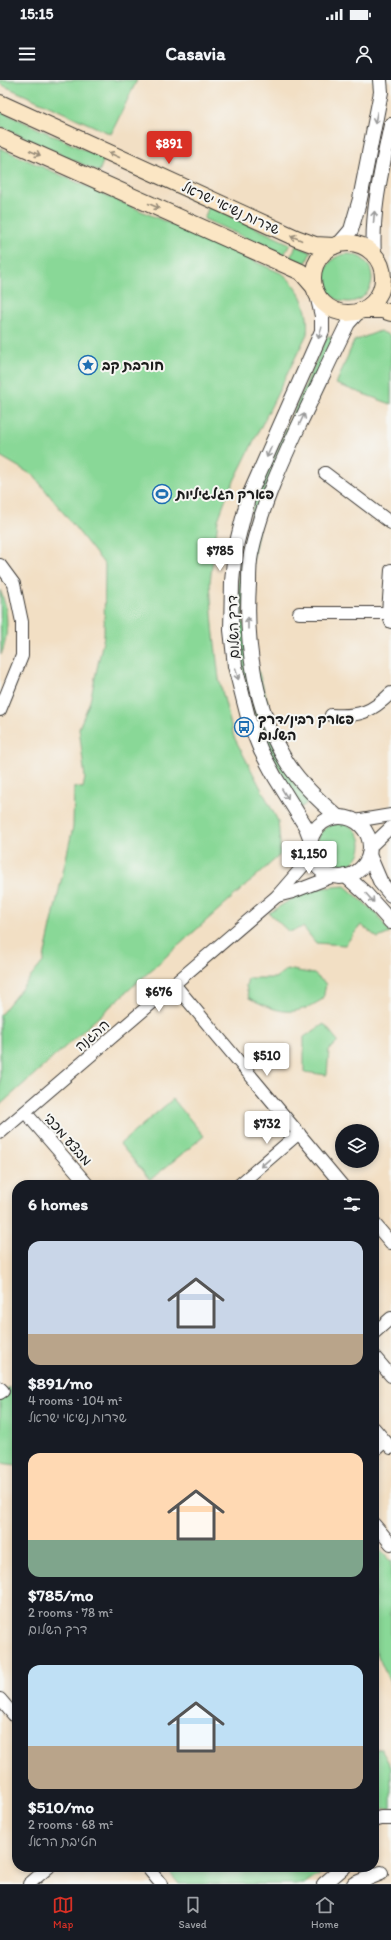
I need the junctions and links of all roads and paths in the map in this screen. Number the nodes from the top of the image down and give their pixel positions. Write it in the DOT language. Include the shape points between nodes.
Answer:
graph roads {
  1 [pos="380,80"];
  2 [pos="386,80"];
  3 [pos="391,82"];
  4 [pos="0,103"];
  5 [pos="391,126"];
  6 [pos="0,136"];
  7 [pos="336,245"];
  8 [pos="374,256"];
  9 [pos="387,276"];
  10 [pos="315,291"];
  11 [pos="360,311"];
  12 [pos="391,313"];
  13 [pos="325,473"];
  14 [pos="391,523"];
  15 [pos="0,565"];
  16 [pos="391,570"];
  17 [pos="299,613"];
  18 [pos="389,617"];
  19 [pos="391,693"];
  20 [pos="0,710"];
  21 [pos="331,715"];
  22 [pos="391,815"];
  23 [pos="338,817"];
  24 [pos="355,821"];
  25 [pos="391,827"];
  26 [pos="311,845"];
  27 [pos="370,851"];
  28 [pos="340,876"];
  29 [pos="391,895"];
  30 [pos="277,896"];
  31 [pos="391,922"];
  32 [pos="174,984"];
  33 [pos="25,1112"];
  34 [pos="0,1133"];
  35 [pos="299,1133"];
  36 [pos="84,1180"];
  37 [pos="245,1180"];
  38 [pos="338,1180"];
  39 [pos="379,1229"];
  40 [pos="391,1243"];
  41 [pos="391,1318"];
  42 [pos="379,1329"];
  43 [pos="379,1362"];
  44 [pos="391,1376"];
  45 [pos="379,1434"];
  46 [pos="388,1444"];
  47 [pos="379,1448"];
  48 [pos="379,1530"];
  49 [pos="391,1544"];
  50 [pos="0,1699"];
  51 [pos="12,1713"];
  52 [pos="391,1818"];
  53 [pos="379,1819"];
  54 [pos="43,1872"];
  55 [pos="151,1872"];
  56 [pos="338,1872"];
  57 [pos="387,1874"];
  58 [pos="29,1884"];
  59 [pos="161,1884"];
  60 [pos="324,1884"];
  61 [pos="354,1884"];
  1 -- 7 [label="street, one-way" via="381,92 360,199 350,230"];
  2 -- 3 [label="street"];
  7 -- 4 [label="main road, שדרות נשיאי ישראל, one-way" via="315,245 296,238"];
  8 -- 5 [label="street, one-way" via="375,201"];
  6 -- 10 [label="main road, שדרות נשיאי ישראל, one-way" via="301,272"];
  7 -- 8 [label="main road" via="355,244"];
  7 -- 10 [label="main road" via="321,255 316,262 312,279"];
  8 -- 9 [label="main road"];
  9 -- 11 [label="main road" via="378,296"];
  10 -- 11 [label="main road" via="322,302 338,312"];
  10 -- 26 [label="street, דרך השלום, one-way" via="322,316 322,331 248,498 235,550 231,630 235,666 249,721 261,751 306,827"];
  11 -- 12 [label="main road" via="382,310"];
  23 -- 11 [label="street, דרך השלום, one-way" via="316,799 289,765 266,716 253,666 248,631 248,595 251,555 265,502 340,338 348,322"];
  13 -- 14 [label="street"];
  15 -- 20 [label="street" via="14,584 22,622 22,656"];
  16 -- 18 [label="street"];
  17 -- 18 [label="street"];
  19 -- 21 [label="street" via="376,707 349,717"];
  22 -- 24 [label="street"];
  23 -- 24 [label="street" via="347,817"];
  23 -- 26 [label="street" via="321,824 315,831"];
  24 -- 27 [label="street" via="367,832"];
  25 -- 27 [label="street"];
  26 -- 28 [label="street" via="316,864 327,873"];
  26 -- 30 [label="street, ההגנה" via="303,866"];
  27 -- 28 [label="street" via="361,869"];
  27 -- 29 [label="street" via="378,877"];
  28 -- 30 [label="street, ההגנה"];
  28 -- 31 [label="street, one-way" via="366,894"];
  30 -- 32 [label="street, ההגנה"];
  32 -- 33 [label="street, ההגנה"];
  32 -- 35 [label="street"];
  33 -- 34 [label="street, ההגנה"];
  33 -- 36 [label="street, מבצע מכבי"];
  35 -- 37 [label="street, one-way"];
  35 -- 38 [label="street"];
  39 -- 40 [label="street"];
  41 -- 42 [label="street"];
  43 -- 44 [label="street"];
  45 -- 46 [label="street"];
  46 -- 47 [label="street"];
  48 -- 49 [label="street"];
  50 -- 51 [label="street"];
  52 -- 53 [label="street"];
  54 -- 58 [label="street"];
  55 -- 59 [label="street"];
  56 -- 60 [label="street"];
  57 -- 61 [label="street"];
}
